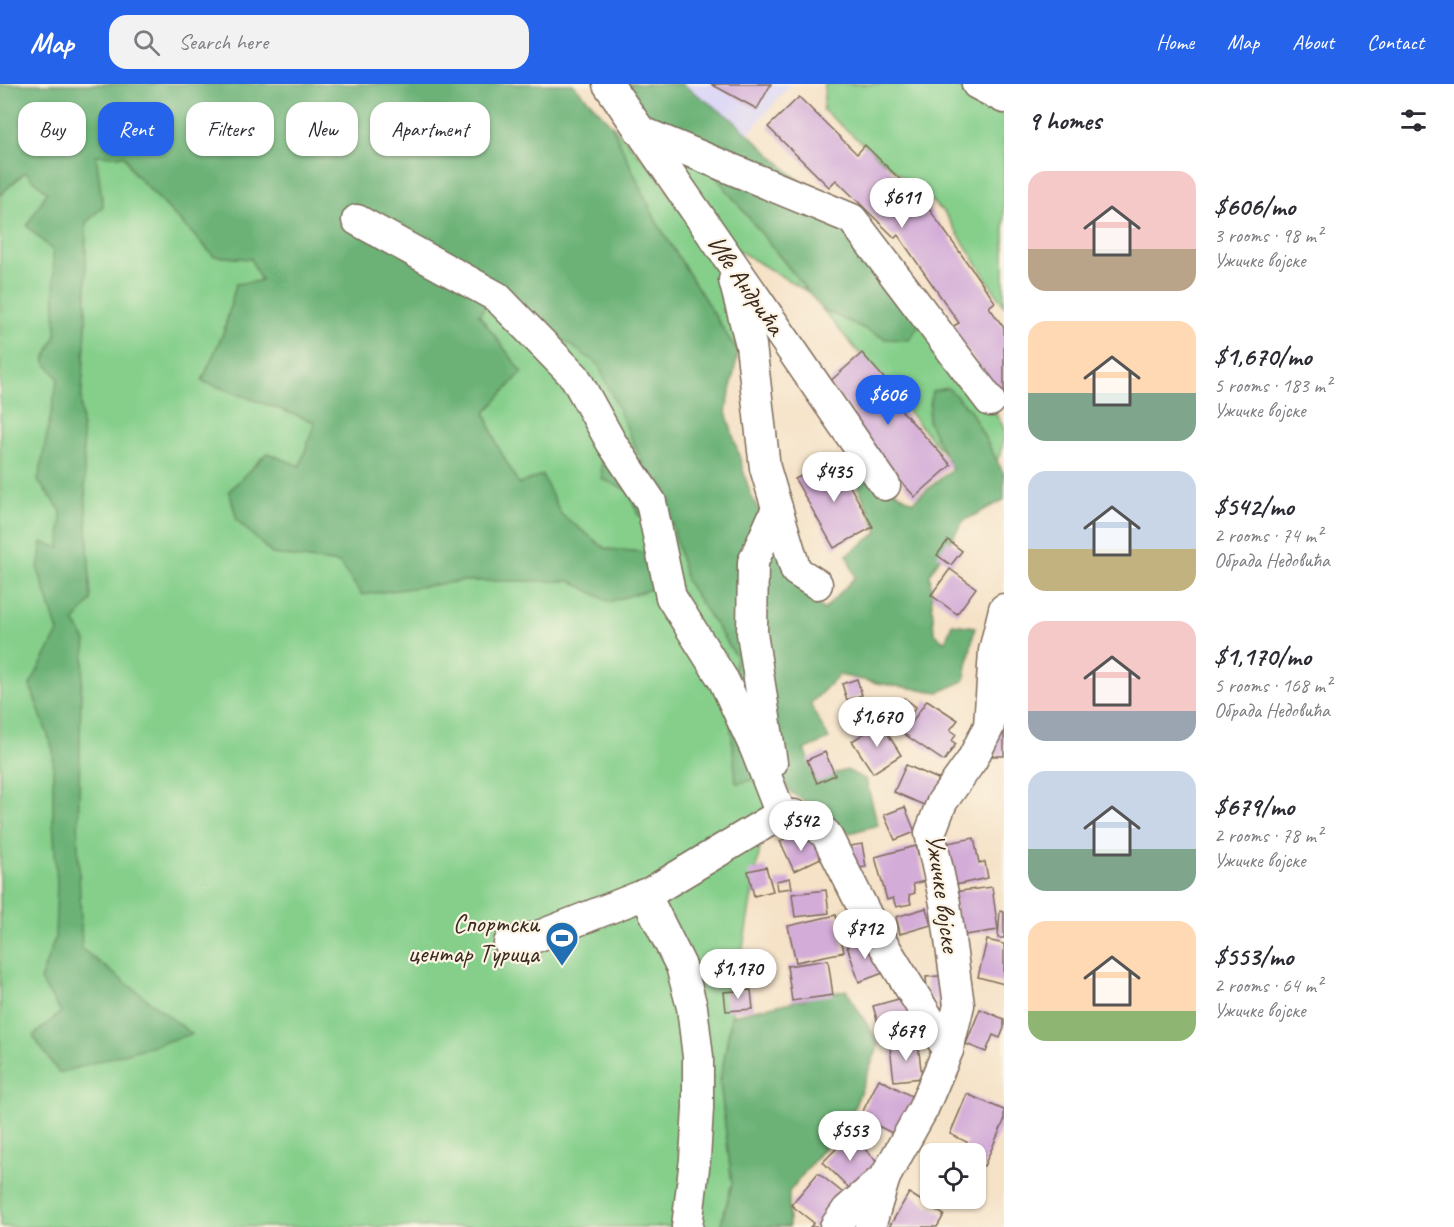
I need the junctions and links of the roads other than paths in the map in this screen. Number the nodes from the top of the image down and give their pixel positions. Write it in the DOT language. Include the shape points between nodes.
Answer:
graph roads {
  1 [pos="608,84"];
  2 [pos="977,84"];
  3 [pos="1004,98"];
  4 [pos="640,131"];
  5 [pos="357,220"];
  6 [pos="727,257"];
  7 [pos="990,401"];
  8 [pos="885,485"];
  9 [pos="777,508"];
  10 [pos="818,584"];
  11 [pos="1004,609"];
  12 [pos="782,817"];
  13 [pos="648,893"];
  14 [pos="508,943"];
  15 [pos="948,1050"];
  16 [pos="885,1177"];
  17 [pos="687,1227"];
  18 [pos="835,1227"];
  19 [pos="870,1227"];
  1 -- 4 [label="street, Иве Андрића"];
  2 -- 3 [label="street"];
  4 -- 6 [label="street, Иве Андрића"];
  4 -- 7 [label="street" via="852,219"];
  5 -- 12 [label="street" via="498,297 575,377 611,442 651,502 671,597 724,681"];
  6 -- 8 [label="street, Иве Андрића"];
  6 -- 9 [label="street" via="751,345 765,468"];
  9 -- 10 [label="street" via="796,571"];
  9 -- 12 [label="street" via="753,562 752,633"];
  11 -- 15 [label="street, Ужичке војске" via="994,651 989,726 972,760 942,802 930,833 945,903 959,1005"];
  12 -- 13 [label="street" via="774,818"];
  12 -- 15 [label="street" via="794,815 826,834 873,928"];
  13 -- 14 [label="street" via="536,937"];
  13 -- 17 [label="street" via="681,966 692,1007 698,1057 695,1159"];
  15 -- 16 [label="street, Ужичке војске" via="923,1109"];
  16 -- 18 [label="street, Ужичке војске" via="847,1210"];
  16 -- 19 [label="street, Ужичке војске"];
}
